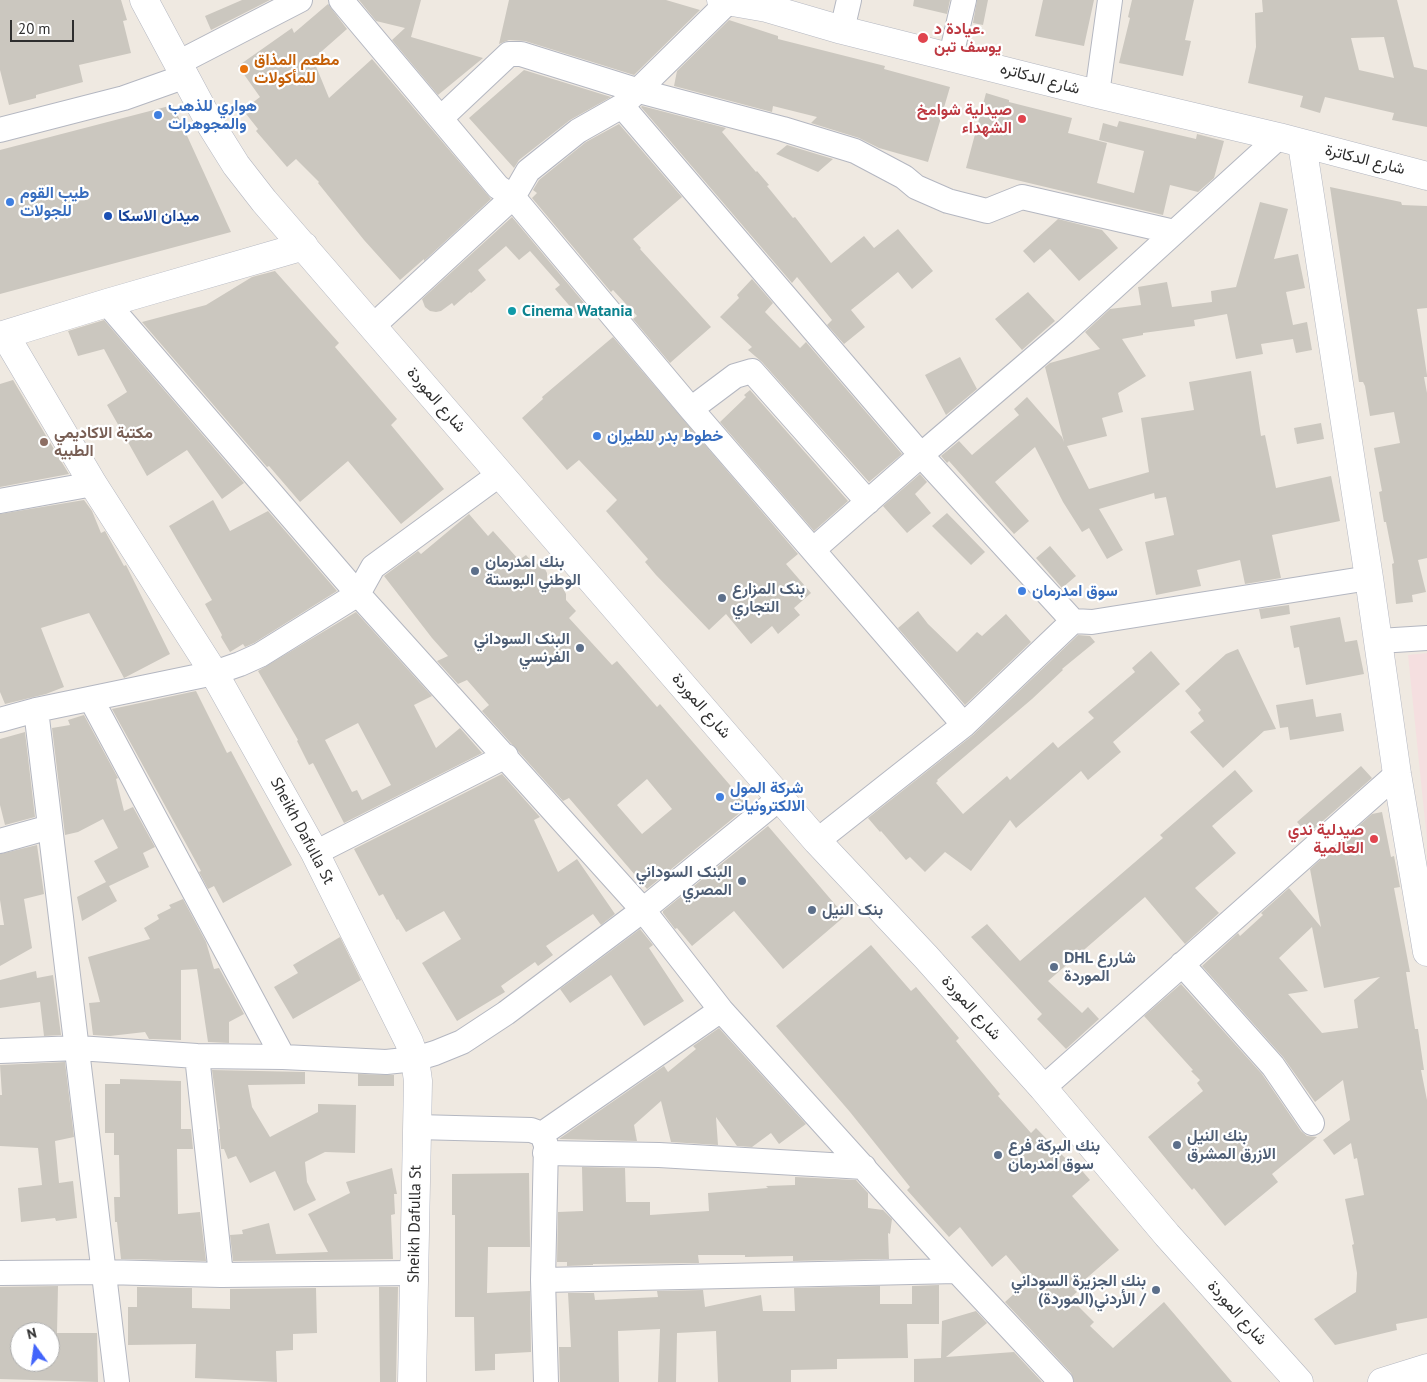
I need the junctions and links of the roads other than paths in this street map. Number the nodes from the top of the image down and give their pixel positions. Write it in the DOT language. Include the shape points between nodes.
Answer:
graph roads {
  1 [pos="144,0"];
  2 [pos="300,0"];
  3 [pos="341,0"];
  4 [pos="849,0"];
  5 [pos="964,0"];
  6 [pos="1110,0"];
  7 [pos="724,1"];
  8 [pos="768,4"];
  9 [pos="842,30"];
  10 [pos="951,56"];
  11 [pos="182,70"];
  12 [pos="1097,94"];
  13 [pos="631,99"];
  14 [pos="441,118"];
  15 [pos="0,130"];
  16 [pos="1290,140"];
  17 [pos="1427,176"];
  18 [pos="513,197"];
  19 [pos="1174,232"];
  20 [pos="304,246"];
  21 [pos="107,302"];
  22 [pos="372,327"];
  23 [pos="2,335"];
  24 [pos="691,409"];
  25 [pos="921,455"];
  26 [pos="500,474"];
  27 [pos="94,484"];
  28 [pos="0,500"];
  29 [pos="868,502"];
  30 [pos="814,549"];
  31 [pos="1369,578"];
  32 [pos="358,594"];
  33 [pos="1073,621"];
  34 [pos="1427,638"];
  35 [pos="1379,641"];
  36 [pos="214,673"];
  37 [pos="91,699"];
  38 [pos="36,710"];
  39 [pos="0,720"];
  40 [pos="964,725"];
  41 [pos="506,756"];
  42 [pos="1397,774"];
  43 [pos="780,798"];
  44 [pos="50,827"];
  45 [pos="0,841"];
  46 [pos="817,841"];
  47 [pos="315,853"];
  48 [pos="644,910"];
  49 [pos="1427,952"];
  50 [pos="1182,964"];
  51 [pos="721,1010"];
  52 [pos="78,1048"];
  53 [pos="0,1051"];
  54 [pos="197,1056"];
  55 [pos="283,1057"];
  56 [pos="415,1060"];
  57 [pos="1042,1088"];
  58 [pos="1312,1123"];
  59 [pos="417,1127"];
  60 [pos="544,1144"];
  61 [pos="864,1167"];
  62 [pos="957,1271"];
  63 [pos="104,1272"];
  64 [pos="0,1273"];
  65 [pos="414,1273"];
  66 [pos="221,1275"];
  67 [pos="543,1280"];
  68 [pos="1427,1368"];
  69 [pos="117,1382"];
  70 [pos="412,1382"];
  71 [pos="546,1382"];
  72 [pos="1061,1382"];
  73 [pos="1299,1382"];
  74 [pos="1382,1382"];
  1 -- 11 [label="street, شارع الموردة"];
  2 -- 11 [label="street"];
  3 -- 14 [label="street"];
  4 -- 9 [label="street"];
  5 -- 10 [label="street"];
  6 -- 12 [label="street"];
  7 -- 8 [label="street, شارع الدكاتره"];
  7 -- 13 [label="street"];
  8 -- 9 [label="street, شارع الدكاتره"];
  9 -- 10 [label="street, شارع الدكاتره"];
  10 -- 12 [label="street, شارع الدكاتره"];
  11 -- 15 [label="street" via="124,98"];
  11 -- 20 [label="street, شارع الموردة" via="236,165"];
  12 -- 16 [label="street, شارع الدكاتره"];
  13 -- 14 [label="street" via="520,54 509,54"];
  13 -- 18 [label="street" via="578,131 528,171"];
  13 -- 19 [label="street" via="783,129 855,151 948,201 987,211 1022,197"];
  13 -- 25 [label="street"];
  14 -- 18 [label="street" via="498,187"];
  16 -- 17 [label="street, شارع الدكاترة"];
  16 -- 19 [label="street"];
  16 -- 31 [label="street"];
  18 -- 22 [label="street"];
  18 -- 24 [label="street"];
  19 -- 25 [label="street" via="1066,332"];
  20 -- 21 [label="street"];
  20 -- 22 [label="street, شارع الموردة"];
  21 -- 23 [label="street"];
  21 -- 32 [label="street"];
  22 -- 26 [label="street, شارع الموردة"];
  23 -- 27 [label="street, Sheikh Dafulla St"];
  24 -- 29 [label="street" via="735,376 752,371"];
  24 -- 30 [label="street"];
  25 -- 29 [label="street"];
  25 -- 33 [label="street"];
  26 -- 32 [label="street" via="373,567"];
  26 -- 43 [label="street, شارع الموردة"];
  27 -- 28 [label="street"];
  27 -- 36 [label="street, Sheikh Dafulla St"];
  29 -- 30 [label="street"];
  30 -- 40 [label="street"];
  31 -- 33 [label="street" via="1092,622"];
  31 -- 35 [label="street"];
  32 -- 36 [label="street" via="260,655"];
  32 -- 41 [label="street"];
  33 -- 40 [label="street"];
  34 -- 35 [label="street"];
  35 -- 42 [label="street"];
  36 -- 37 [label="street"];
  36 -- 47 [label="street, Sheikh Dafulla St"];
  37 -- 38 [label="street"];
  37 -- 55 [label="street"];
  38 -- 39 [label="street"];
  38 -- 44 [label="street"];
  40 -- 46 [label="street"];
  41 -- 47 [label="street"];
  41 -- 48 [label="street"];
  42 -- 49 [label="street"];
  42 -- 50 [label="street"];
  43 -- 46 [label="street, شارع الموردة"];
  43 -- 48 [label="street"];
  44 -- 45 [label="street"];
  44 -- 52 [label="street"];
  46 -- 57 [label="street, شارع الموردة"];
  47 -- 56 [label="street, Sheikh Dafulla St" via="410,1042"];
  48 -- 51 [label="street"];
  48 -- 56 [label="street" via="462,1042"];
  50 -- 57 [label="street"];
  50 -- 58 [label="street" via="1273,1066"];
  51 -- 60 [label="street"];
  51 -- 61 [label="street"];
  52 -- 53 [label="street"];
  52 -- 54 [label="street"];
  52 -- 63 [label="street"];
  54 -- 55 [label="street"];
  54 -- 66 [label="street"];
  55 -- 56 [label="street" via="386,1062"];
  56 -- 59 [label="street, Sheikh Dafulla St"];
  57 -- 73 [label="street, شارع الموردة" via="1167,1235"];
  59 -- 60 [label="street" via="531,1130"];
  59 -- 65 [label="street, Sheikh Dafulla St"];
  60 -- 61 [label="street" via="659,1155"];
  60 -- 67 [label="street"];
  61 -- 62 [label="street"];
  62 -- 67 [label="street"];
  62 -- 72 [label="street"];
  63 -- 64 [label="street"];
  63 -- 66 [label="street"];
  63 -- 69 [label="street"];
  65 -- 66 [label="street"];
  65 -- 70 [label="street, Sheikh Dafulla St"];
  67 -- 71 [label="street"];
  68 -- 74 [label="street"];
}
